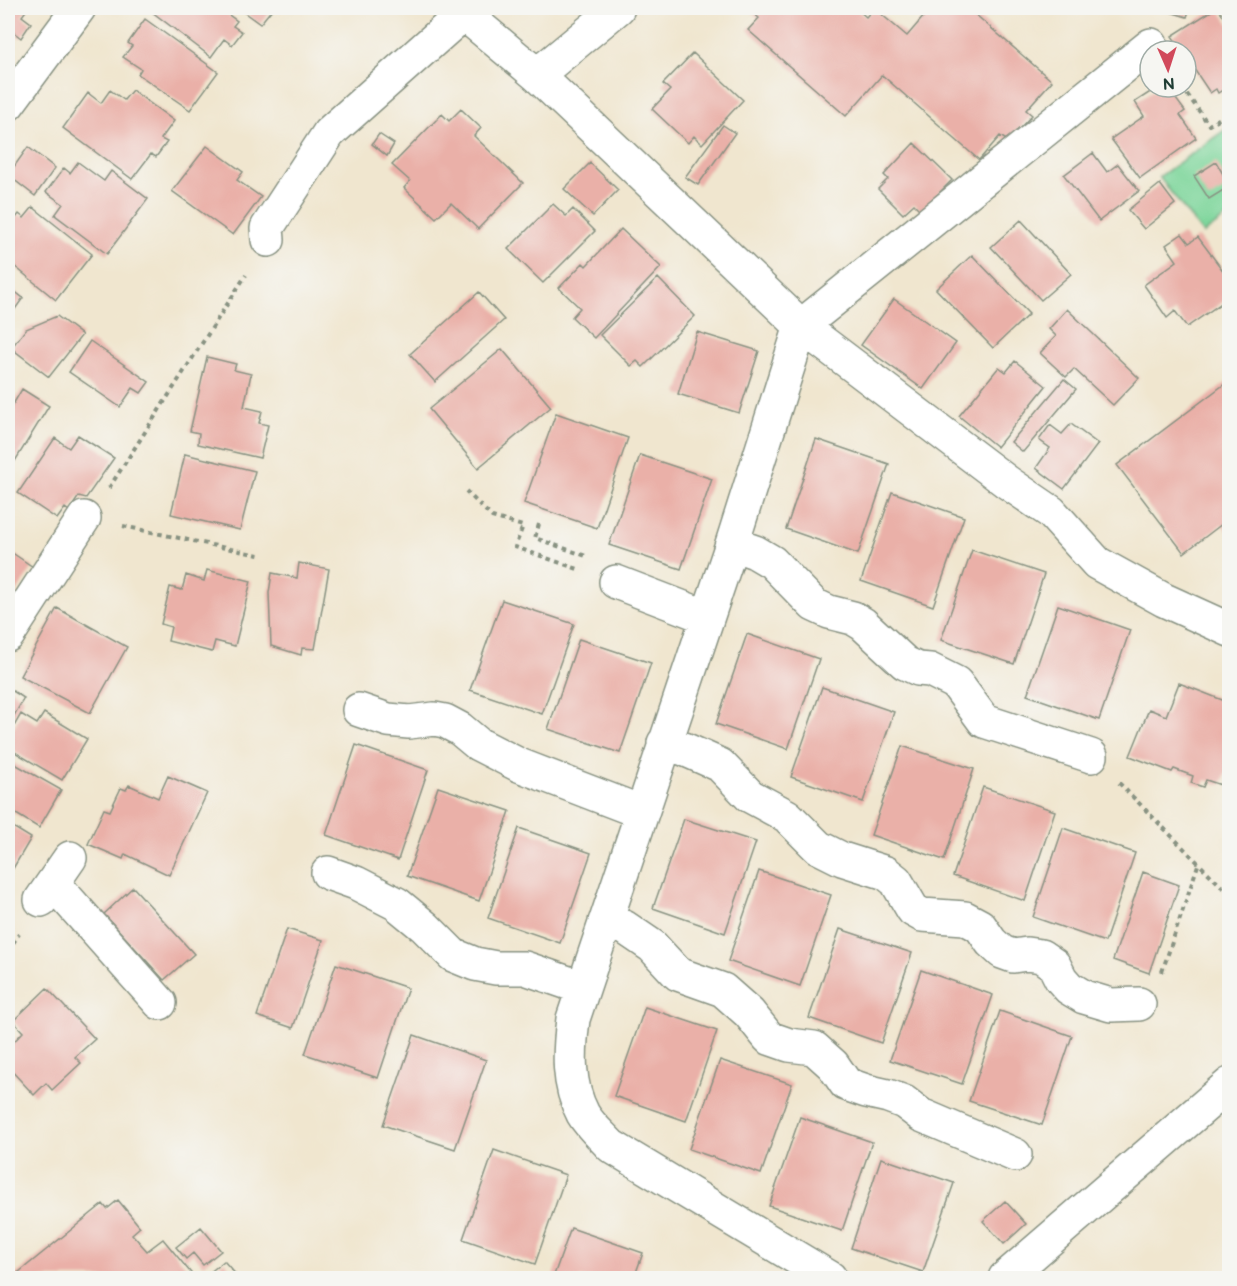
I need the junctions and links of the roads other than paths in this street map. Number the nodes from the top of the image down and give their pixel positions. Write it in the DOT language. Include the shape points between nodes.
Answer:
graph roads {
  1 [pos="79,8"];
  2 [pos="618,8"];
  3 [pos="460,11"];
  4 [pos="1138,55"];
  5 [pos="537,75"];
  6 [pos="8,104"];
  7 [pos="268,240"];
  8 [pos="801,326"];
  9 [pos="84,518"];
  10 [pos="732,544"];
  11 [pos="616,582"];
  12 [pos="707,617"];
  13 [pos="1230,630"];
  14 [pos="8,635"];
  15 [pos="359,710"];
  16 [pos="664,743"];
  17 [pos="1090,756"];
  18 [pos="641,812"];
  19 [pos="328,873"];
  20 [pos="54,881"];
  21 [pos="605,922"];
  22 [pos="583,988"];
  23 [pos="160,1003"];
  24 [pos="1139,1004"];
  25 [pos="1230,1084"];
  26 [pos="1015,1155"];
  27 [pos="830,1278"];
  28 [pos="1005,1278"];
  1 -- 6 [label="street"];
  2 -- 5 [label="street"];
  3 -- 5 [label="street"];
  3 -- 7 [label="street" via="329,133 267,228"];
  4 -- 8 [label="street"];
  5 -- 8 [label="street"];
  8 -- 10 [label="street"];
  8 -- 13 [label="street" via="1051,512 1098,563 1164,600"];
  9 -- 14 [label="street"];
  10 -- 12 [label="street"];
  10 -- 17 [label="street" via="772,562 814,605 864,624 905,663 956,683 984,721"];
  11 -- 12 [label="street"];
  12 -- 16 [label="street"];
  15 -- 18 [label="street" via="388,720 446,721 478,744 519,765"];
  16 -- 18 [label="street"];
  16 -- 24 [label="street" via="720,765 750,796 787,816 818,847 842,860 886,873 896,881 913,910 922,915 965,918 980,926 1002,952 1041,956 1054,965 1069,988 1084,997 1111,1005"];
  18 -- 21 [label="street"];
  19 -- 22 [label="street" via="397,904 453,955 496,968 525,968"];
  20 -- 23 [label="street"];
  21 -- 22 [label="street"];
  21 -- 26 [label="street" via="624,927 652,946 678,974 723,990 769,1038 814,1048 834,1065 846,1084 904,1102 921,1115"];
  22 -- 27 [label="street" via="573,1019 569,1058 573,1089 584,1115 611,1146"];
  25 -- 28 [label="street"];
}
